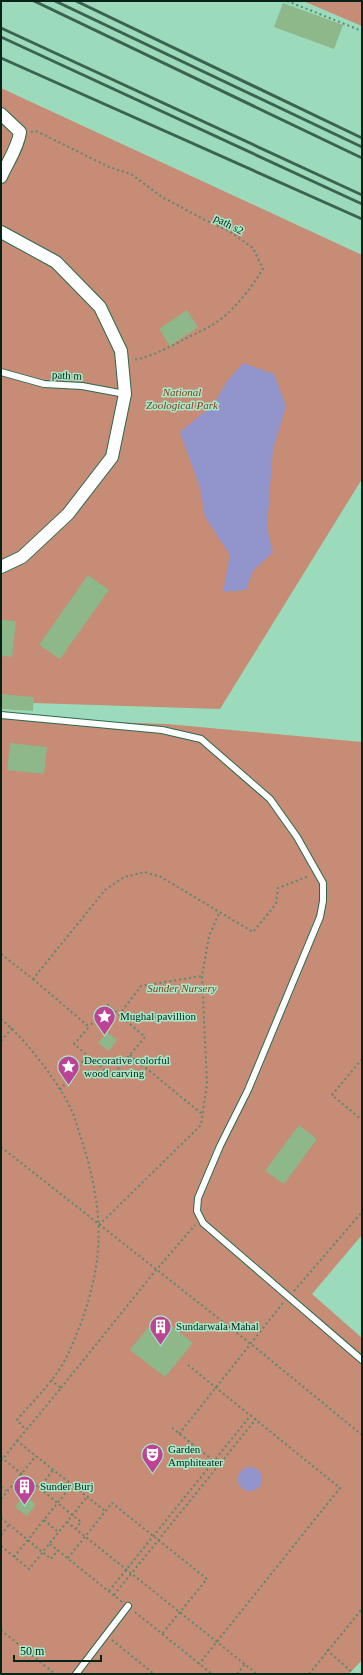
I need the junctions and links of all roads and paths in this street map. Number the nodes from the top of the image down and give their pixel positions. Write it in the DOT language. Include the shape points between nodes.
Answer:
graph roads {
  1 [pos="287,1"];
  2 [pos="362,31"];
  3 [pos="1,114"];
  4 [pos="20,132"];
  5 [pos="1,178"];
  6 [pos="1,232"];
  7 [pos="122,362"];
  8 [pos="1,372"];
  9 [pos="125,394"];
  10 [pos="1,567"];
  11 [pos="1,715"];
  12 [pos="317,873"];
  13 [pos="219,914"];
  14 [pos="1,954"];
  15 [pos="202,976"];
  16 [pos="33,979"];
  17 [pos="119,1014"];
  18 [pos="1,1019"];
  19 [pos="89,1027"];
  20 [pos="12,1028"];
  21 [pos="1,1041"];
  22 [pos="88,1055"];
  23 [pos="130,1055"];
  24 [pos="362,1059"];
  25 [pos="60,1090"];
  26 [pos="202,1115"];
  27 [pos="362,1120"];
  28 [pos="1,1147"];
  29 [pos="362,1212"];
  30 [pos="201,1218"];
  31 [pos="99,1225"];
  32 [pos="156,1270"];
  33 [pos="289,1296"];
  34 [pos="250,1344"];
  35 [pos="362,1360"];
  36 [pos="188,1365"];
  37 [pos="51,1380"];
  38 [pos="216,1387"];
  39 [pos="61,1388"];
  40 [pos="251,1416"];
  41 [pos="256,1419"];
  42 [pos="172,1428"];
  43 [pos="26,1430"];
  44 [pos="179,1434"];
  45 [pos="362,1435"];
  46 [pos="17,1441"];
  47 [pos="36,1456"];
  48 [pos="2,1459"];
  49 [pos="214,1461"];
  50 [pos="53,1470"];
  51 [pos="21,1474"];
  52 [pos="72,1485"];
  53 [pos="1,1487"];
  54 [pos="38,1488"];
  55 [pos="7,1492"];
  56 [pos="87,1497"];
  57 [pos="1,1499"];
  58 [pos="58,1503"];
  59 [pos="105,1512"];
  60 [pos="73,1515"];
  61 [pos="1,1518"];
  62 [pos="44,1520"];
  63 [pos="68,1522"];
  64 [pos="9,1525"];
  65 [pos="76,1528"];
  66 [pos="59,1533"];
  67 [pos="1,1535"];
  68 [pos="85,1536"];
  69 [pos="154,1536"];
  70 [pos="28,1540"];
  71 [pos="158,1540"];
  72 [pos="1,1546"];
  73 [pos="58,1550"];
  74 [pos="43,1552"];
  75 [pos="14,1557"];
  76 [pos="68,1558"];
  77 [pos="127,1569"];
  78 [pos="132,1573"];
  79 [pos="109,1591"];
  80 [pos="114,1595"];
  81 [pos="128,1606"];
  82 [pos="362,1610"];
  83 [pos="180,1612"];
  84 [pos="1,1630"];
  85 [pos="162,1634"];
  86 [pos="106,1635"];
  87 [pos="217,1642"];
  88 [pos="327,1650"];
  89 [pos="199,1664"];
  90 [pos="245,1664"];
  91 [pos="56,1674"];
  92 [pos="76,1674"];
  93 [pos="154,1674"];
  94 [pos="237,1674"];
  95 [pos="257,1674"];
  96 [pos="309,1674"];
  97 [pos="354,1674"];
  1 -- 2 [label="path"];
  3 -- 4 [label="street"];
  4 -- 5 [label="street" via="19,143 12,152"];
  4 -- 7 [label="path, path s2" via="36,131 109,167 131,174 162,197 230,231 253,248 263,269 241,300 214,324 147,358"];
  6 -- 7 [label="street" via="56,262 100,307 121,351"];
  7 -- 9 [label="street"];
  8 -- 9 [label="lane, path m" via="44,384 82,386"];
  9 -- 10 [label="street" via="112,457 68,514 22,557"];
  11 -- 12 [label="lane" via="162,730 201,739 270,799 297,837"];
  12 -- 13 [label="path" via="278,888 276,904 253,932"];
  12 -- 30 [label="lane" via="324,883 320,917 248,1090 198,1198 197,1211"];
  13 -- 15 [label="path" via="209,936"];
  13 -- 16 [label="path" via="161,878 145,872 124,878 105,890"];
  14 -- 16 [label="path"];
  15 -- 17 [label="path" via="141,986"];
  15 -- 26 [label="path" via="207,1084"];
  16 -- 19 [label="path"];
  17 -- 19 [label="path" via="108,1005"];
  17 -- 23 [label="path" via="146,1037"];
  18 -- 20 [label="path"];
  19 -- 22 [label="path" via="74,1044"];
  20 -- 21 [label="path"];
  20 -- 25 [label="path" via="55,1080"];
  22 -- 23 [label="path" via="112,1076"];
  22 -- 25 [label="path"];
  23 -- 26 [label="path"];
  24 -- 27 [label="path" via="332,1095"];
  25 -- 31 [label="path" via="72,1110 91,1168"];
  26 -- 31 [label="path" via="201,1125"];
  28 -- 31 [label="path"];
  29 -- 33 [label="path"];
  30 -- 32 [label="path"];
  30 -- 33 [label="lane" via="203,1223"];
  31 -- 32 [label="path"];
  31 -- 37 [label="path" via="97,1256 79,1328 65,1359"];
  32 -- 34 [label="path"];
  32 -- 39 [label="path"];
  33 -- 34 [label="path"];
  33 -- 35 [label="lane"];
  34 -- 38 [label="path"];
  34 -- 45 [label="path"];
  36 -- 38 [label="path"];
  37 -- 39 [label="path"];
  37 -- 43 [label="path" via="18,1420"];
  38 -- 40 [label="path"];
  38 -- 44 [label="path"];
  39 -- 43 [label="path"];
  40 -- 41 [label="path"];
  40 -- 49 [label="path"];
  41 -- 71 [label="path"];
  41 -- 87 [label="path" via="340,1488"];
  42 -- 44 [label="path"];
  43 -- 46 [label="path"];
  44 -- 49 [label="path"];
  46 -- 47 [label="path"];
  46 -- 48 [label="path"];
  47 -- 50 [label="path"];
  47 -- 51 [label="path"];
  48 -- 51 [label="path"];
  49 -- 69 [label="path"];
  50 -- 52 [label="path"];
  50 -- 54 [label="path"];
  51 -- 54 [label="path"];
  51 -- 55 [label="path"];
  52 -- 56 [label="path"];
  52 -- 58 [label="path"];
  53 -- 55 [label="path"];
  54 -- 58 [label="path"];
  55 -- 57 [label="path"];
  56 -- 59 [label="path"];
  56 -- 60 [label="path"];
  58 -- 60 [label="path"];
  58 -- 62 [label="path"];
  59 -- 68 [label="path"];
  59 -- 69 [label="path" via="112,1503"];
  60 -- 63 [label="path"];
  60 -- 65 [label="path" via="81,1522"];
  61 -- 64 [label="path"];
  62 -- 66 [label="path"];
  62 -- 70 [label="path"];
  63 -- 65 [label="path"];
  63 -- 66 [label="path"];
  64 -- 67 [label="path"];
  64 -- 70 [label="path"];
  65 -- 68 [label="path"];
  66 -- 74 [label="path"];
  68 -- 76 [label="path"];
  68 -- 77 [label="path"];
  69 -- 71 [label="path"];
  69 -- 77 [label="path"];
  70 -- 74 [label="path"];
  70 -- 75 [label="path"];
  71 -- 78 [label="path"];
  71 -- 83 [label="path" via="207,1579"];
  72 -- 75 [label="path"];
  73 -- 74 [label="path" via="51,1559"];
  74 -- 75 [label="path" via="29,1569"];
  77 -- 78 [label="path"];
  77 -- 79 [label="path"];
  78 -- 80 [label="path"];
  78 -- 83 [label="path"];
  81 -- 86 [label="lane"];
  82 -- 88 [label="path"];
  83 -- 85 [label="path"];
  83 -- 87 [label="path"];
  84 -- 91 [label="path"];
  86 -- 92 [label="lane"];
  86 -- 93 [label="path"];
  87 -- 89 [label="path"];
  87 -- 90 [label="path"];
  88 -- 96 [label="path"];
  88 -- 97 [label="path"];
  90 -- 94 [label="path"];
  90 -- 95 [label="path"];
}
